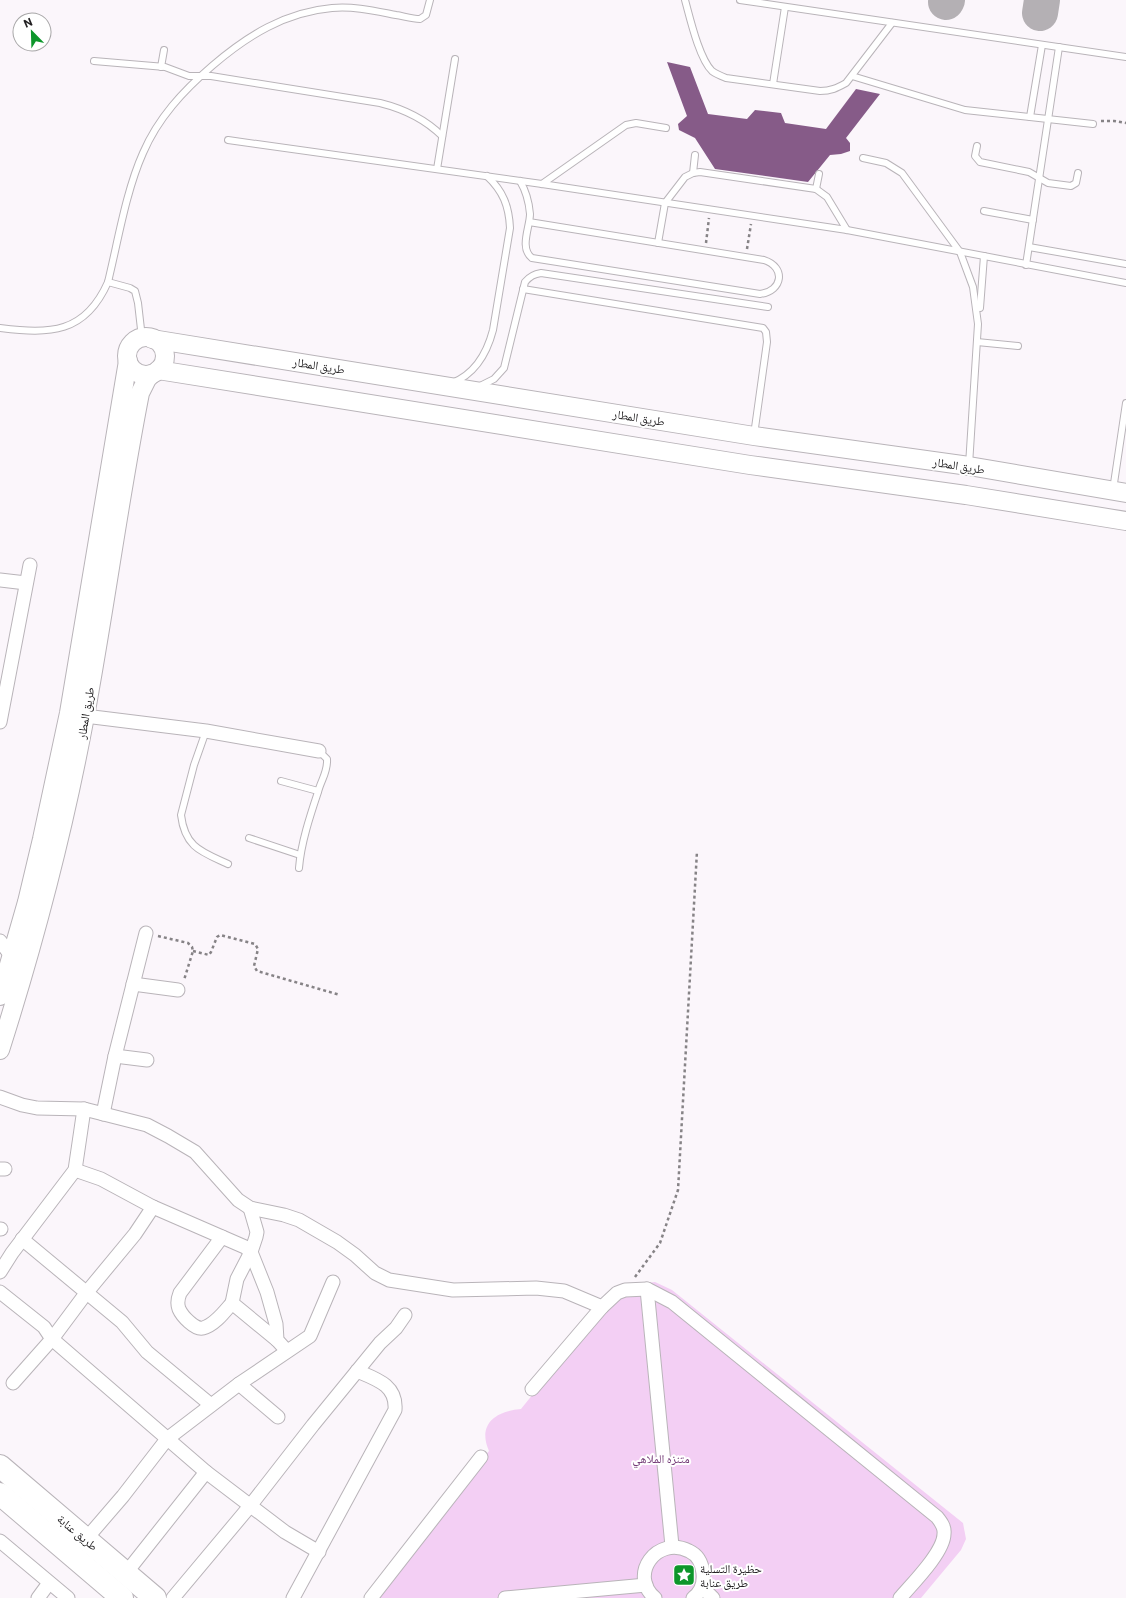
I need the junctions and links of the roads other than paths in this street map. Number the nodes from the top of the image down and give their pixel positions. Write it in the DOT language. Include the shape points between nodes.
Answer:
graph roads {
  1 [pos="430,0"];
  2 [pos="684,0"];
  3 [pos="740,0"];
  4 [pos="785,7"];
  5 [pos="892,23"];
  6 [pos="1042,45"];
  7 [pos="1059,47"];
  8 [pos="164,50"];
  9 [pos="1126,57"];
  10 [pos="456,59"];
  11 [pos="94,61"];
  12 [pos="161,67"];
  13 [pos="200,76"];
  14 [pos="852,76"];
  15 [pos="773,84"];
  16 [pos="1030,117"];
  17 [pos="1048,119"];
  18 [pos="1093,124"];
  19 [pos="666,128"];
  20 [pos="442,136"];
  21 [pos="228,140"];
  22 [pos="977,146"];
  23 [pos="695,155"];
  24 [pos="863,158"];
  25 [pos="437,169"];
  26 [pos="693,173"];
  27 [pos="1078,173"];
  28 [pos="819,174"];
  29 [pos="487,176"];
  30 [pos="1039,178"];
  31 [pos="520,181"];
  32 [pos="542,184"];
  33 [pos="816,189"];
  34 [pos="665,202"];
  35 [pos="984,211"];
  36 [pos="1033,220"];
  37 [pos="529,222"];
  38 [pos="847,230"];
  39 [pos="658,243"];
  40 [pos="1029,246"];
  41 [pos="960,252"];
  42 [pos="984,256"];
  43 [pos="1126,264"];
  44 [pos="1026,265"];
  45 [pos="108,282"];
  46 [pos="1126,283"];
  47 [pos="523,289"];
  48 [pos="768,308"];
  49 [pos="978,324"];
  50 [pos="0,328"];
  51 [pos="147,338"];
  52 [pos="978,342"];
  53 [pos="1018,346"];
  54 [pos="128,361"];
  55 [pos="155,372"];
  56 [pos="444,385"];
  57 [pos="471,389"];
  58 [pos="1126,403"];
  59 [pos="754,436"];
  60 [pos="750,465"];
  61 [pos="969,466"];
  62 [pos="1119,492"];
  63 [pos="966,495"];
  64 [pos="1117,520"];
  65 [pos="30,566"];
  66 [pos="0,580"];
  67 [pos="26,583"];
  68 [pos="77,715"];
  69 [pos="0,722"];
  70 [pos="206,731"];
  71 [pos="319,751"];
  72 [pos="281,781"];
  73 [pos="318,791"];
  74 [pos="249,838"];
  75 [pos="300,855"];
  76 [pos="228,864"];
  77 [pos="299,868"];
  78 [pos="146,933"];
  79 [pos="0,941"];
  80 [pos="19,959"];
  81 [pos="133,984"];
  82 [pos="178,990"];
  83 [pos="0,996"];
  84 [pos="0,1050"];
  85 [pos="115,1056"];
  86 [pos="147,1060"];
  87 [pos="0,1097"];
  88 [pos="84,1109"];
  89 [pos="102,1114"];
  90 [pos="75,1170"];
  91 [pos="153,1207"];
  92 [pos="250,1208"];
  93 [pos="222,1237"];
  94 [pos="22,1239"];
  95 [pos="251,1252"];
  96 [pos="0,1272"];
  97 [pos="334,1282"];
  98 [pos="647,1289"];
  99 [pos="0,1292"];
  100 [pos="87,1292"];
  101 [pos="232,1303"];
  102 [pos="602,1306"];
  103 [pos="405,1315"];
  104 [pos="52,1339"];
  105 [pos="277,1340"];
  106 [pos="287,1351"];
  107 [pos="357,1371"];
  108 [pos="13,1383"];
  109 [pos="239,1384"];
  110 [pos="532,1389"];
  111 [pos="211,1405"];
  112 [pos="278,1417"];
  113 [pos="167,1440"];
  114 [pos="481,1457"];
  115 [pos="0,1466"];
  116 [pos="206,1472"];
  117 [pos="0,1494"];
  118 [pos="250,1506"];
  119 [pos="86,1539"];
  120 [pos="0,1541"];
  121 [pos="672,1546"];
  122 [pos="318,1552"];
  123 [pos="126,1573"];
  124 [pos="48,1583"];
  125 [pos="646,1585"];
  126 [pos="702,1587"];
  127 [pos="38,1598"];
  128 [pos="68,1598"];
  129 [pos="122,1598"];
  130 [pos="155,1598"];
  131 [pos="173,1598"];
  132 [pos="293,1598"];
  133 [pos="371,1598"];
  134 [pos="505,1598"];
  135 [pos="655,1598"];
  136 [pos="693,1598"];
  137 [pos="714,1598"];
  138 [pos="900,1598"];
  1 -- 13 [label="lane" via="426,15 420,19 353,8 296,14 247,38"];
  2 -- 15 [label="lane" via="702,56 711,70 726,78"];
  3 -- 4 [label="lane"];
  4 -- 5 [label="lane"];
  4 -- 15 [label="lane"];
  5 -- 6 [label="lane"];
  5 -- 14 [label="lane"];
  6 -- 7 [label="lane"];
  6 -- 16 [label="lane"];
  7 -- 9 [label="lane"];
  7 -- 17 [label="lane"];
  8 -- 12 [label="lane"];
  10 -- 20 [label="lane"];
  11 -- 12 [label="lane"];
  12 -- 13 [label="lane" via="186,75"];
  13 -- 20 [label="lane" via="391,106 424,120"];
  13 -- 45 [label="lane" via="174,103 151,136 130,191"];
  14 -- 15 [label="lane" via="838,88 829,91"];
  14 -- 16 [label="lane" via="965,110"];
  16 -- 17 [label="lane"];
  17 -- 18 [label="lane"];
  17 -- 30 [label="lane"];
  19 -- 32 [label="lane" via="636,123 626,125"];
  20 -- 25 [label="lane"];
  21 -- 25 [label="lane"];
  22 -- 30 [label="lane" via="976,156 980,162 1033,173"];
  23 -- 26 [label="lane"];
  24 -- 41 [label="lane" via="886,163 902,173"];
  25 -- 29 [label="lane"];
  26 -- 33 [label="lane" via="708,172"];
  26 -- 34 [label="lane" via="685,177"];
  27 -- 30 [label="lane" via="1076,183 1071,186 1048,183"];
  28 -- 33 [label="lane"];
  29 -- 31 [label="lane"];
  29 -- 56 [label="lane" via="502,194 510,216 493,330 490,342 477,365 457,381"];
  30 -- 36 [label="lane"];
  31 -- 32 [label="lane"];
  31 -- 37 [label="lane" via="527,197"];
  32 -- 34 [label="lane"];
  33 -- 38 [label="lane" via="827,197"];
  34 -- 38 [label="lane"];
  34 -- 39 [label="lane"];
  35 -- 36 [label="lane"];
  36 -- 40 [label="lane"];
  37 -- 39 [label="lane"];
  37 -- 39 [label="lane" via="526,250 528,255 536,259 760,294 775,289 778,282 777,268 772,262"];
  38 -- 41 [label="lane"];
  40 -- 43 [label="lane"];
  40 -- 44 [label="lane"];
  41 -- 42 [label="lane"];
  41 -- 49 [label="lane" via="973,287"];
  42 -- 44 [label="lane"];
  42 -- 49 [label="lane"];
  44 -- 46 [label="lane"];
  45 -- 50 [label="lane" via="95,306 73,324 46,332"];
  45 -- 51 [label="lane" via="135,291"];
  47 -- 48 [label="lane" via="529,277 542,273"];
  47 -- 57 [label="lane" via="504,368 487,384"];
  47 -- 59 [label="lane" via="762,328 766,332 768,342"];
  49 -- 52 [label="lane"];
  51 -- 54 [label="main road" via="131,345"];
  51 -- 55 [label="main road" via="159,343 164,355 163,363"];
  51 -- 56 [label="main road, طريق المطار"];
  52 -- 53 [label="lane"];
  52 -- 61 [label="lane"];
  54 -- 55 [label="main road" via="135,371 143,375"];
  54 -- 68 [label="main road, طريق المطار"];
  55 -- 60 [label="main road"];
  55 -- 68 [label="main road, طريق المطار" via="143,386 138,400"];
  56 -- 57 [label="main road, طريق المطار"];
  57 -- 59 [label="main road, طريق المطار"];
  58 -- 62 [label="lane"];
  59 -- 60 [label="main road"];
  59 -- 61 [label="main road, طريق المطار"];
  60 -- 63 [label="main road"];
  61 -- 62 [label="main road, طريق المطار"];
  61 -- 63 [label="main road"];
  62 -- 64 [label="main road"];
  63 -- 64 [label="main road"];
  65 -- 67 [label="street"];
  66 -- 67 [label="street"];
  67 -- 69 [label="street"];
  68 -- 70 [label="street"];
  68 -- 80 [label="main road, طريق المطار" via="58,843"];
  70 -- 71 [label="street"];
  70 -- 76 [label="lane" via="181,815 187,835 198,851"];
  71 -- 73 [label="lane" via="324,754 327,762 326,772"];
  72 -- 73 [label="lane"];
  73 -- 75 [label="lane"];
  74 -- 75 [label="lane"];
  75 -- 77 [label="lane"];
  78 -- 81 [label="street"];
  79 -- 80 [label="street"];
  80 -- 83 [label="main road, طريق المطار"];
  80 -- 84 [label="main road, طريق المطار"];
  81 -- 82 [label="street"];
  81 -- 85 [label="street"];
  85 -- 86 [label="street"];
  85 -- 89 [label="street"];
  87 -- 88 [label="street" via="37,1108"];
  88 -- 89 [label="street"];
  88 -- 90 [label="street"];
  89 -- 92 [label="street" via="147,1126 196,1152 238,1200"];
  90 -- 91 [label="street" via="101,1179"];
  90 -- 94 [label="street"];
  91 -- 93 [label="street"];
  91 -- 100 [label="street" via="135,1234"];
  92 -- 95 [label="street" via="257,1232"];
  92 -- 102 [label="street" via="299,1220 337,1242 375,1273 389,1280 453,1290 536,1288 564,1291"];
  93 -- 95 [label="street"];
  93 -- 101 [label="street" via="180,1293 179,1304 182,1312 193,1324 203,1328 219,1318"];
  94 -- 96 [label="street"];
  94 -- 100 [label="street"];
  95 -- 101 [label="street" via="237,1279"];
  95 -- 105 [label="street" via="273,1312"];
  97 -- 106 [label="street" via="312,1333 302,1343"];
  98 -- 102 [label="street" via="625,1290"];
  98 -- 121 [label="street"];
  98 -- 138 [label="street" via="672,1302 937,1517 944,1529 943,1543 937,1554"];
  99 -- 104 [label="street" via="44,1327"];
  100 -- 104 [label="street"];
  100 -- 111 [label="street" via="122,1322 147,1352"];
  101 -- 105 [label="street"];
  102 -- 110 [label="street"];
  103 -- 107 [label="street"];
  104 -- 108 [label="street"];
  104 -- 113 [label="street"];
  105 -- 106 [label="street"];
  106 -- 109 [label="street"];
  107 -- 118 [label="street"];
  107 -- 122 [label="street" via="383,1382 395,1399 395,1410"];
  109 -- 111 [label="street"];
  109 -- 112 [label="street"];
  111 -- 113 [label="street"];
  113 -- 116 [label="street"];
  113 -- 119 [label="street"];
  114 -- 133 [label="street"];
  115 -- 119 [label="highway, طريق عنابة"];
  116 -- 118 [label="street"];
  116 -- 123 [label="street"];
  117 -- 129 [label="highway, طريق عنابة"];
  118 -- 122 [label="street"];
  118 -- 131 [label="street"];
  119 -- 123 [label="highway, طريق عنابة"];
  120 -- 124 [label="street"];
  121 -- 125 [label="street" via="652,1556 644,1575"];
  121 -- 126 [label="street" via="683,1547 699,1560 704,1577"];
  122 -- 132 [label="street"];
  123 -- 130 [label="highway, طريق عنابة"];
  124 -- 127 [label="street"];
  124 -- 128 [label="street"];
  125 -- 134 [label="street"];
  125 -- 135 [label="street"];
  126 -- 136 [label="street"];
  126 -- 137 [label="street"];
}
